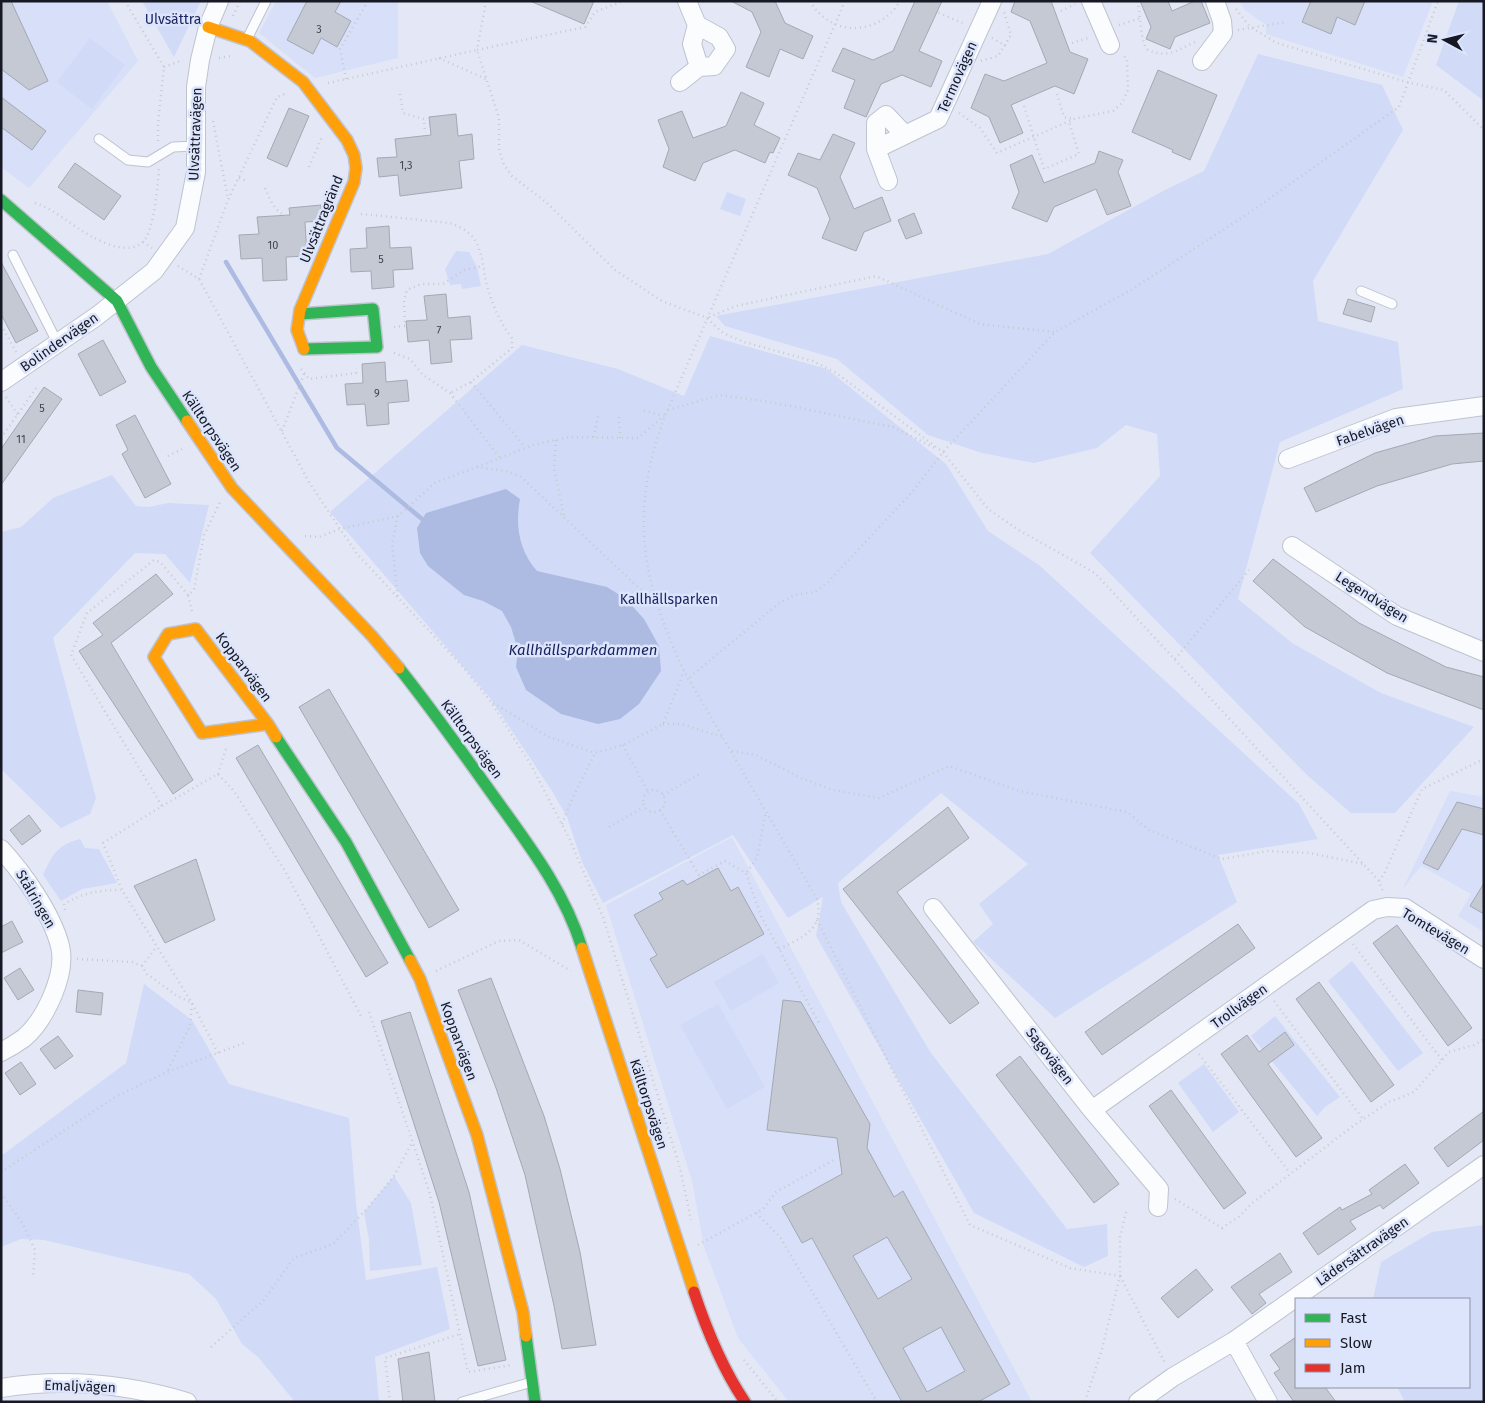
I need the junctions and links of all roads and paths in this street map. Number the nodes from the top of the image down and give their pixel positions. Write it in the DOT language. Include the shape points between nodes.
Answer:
graph roads {
  1 [pos="219,1"];
  2 [pos="240,1"];
  3 [pos="266,1"];
  4 [pos="368,1"];
  5 [pos="486,1"];
  6 [pos="623,1"];
  7 [pos="687,1"];
  8 [pos="810,1"];
  9 [pos="845,1"];
  10 [pos="900,1"];
  11 [pos="911,1"];
  12 [pos="1081,1"];
  13 [pos="1091,1"];
  14 [pos="1137,1"];
  15 [pos="1215,1"];
  16 [pos="1232,1"];
  17 [pos="1438,1"];
  18 [pos="997,3"];
  19 [pos="1061,10"];
  20 [pos="1141,18"];
  21 [pos="1286,22"];
  22 [pos="697,25"];
  23 [pos="835,25"];
  24 [pos="208,27"];
  25 [pos="1250,27"];
  26 [pos="979,30"];
  27 [pos="227,33"];
  28 [pos="1223,33"];
  29 [pos="246,40"];
  30 [pos="1196,41"];
  31 [pos="1111,42"];
  32 [pos="477,50"];
  33 [pos="188,58"];
  34 [pos="437,58"];
  35 [pos="1202,61"];
  36 [pos="217,63"];
  37 [pos="976,63"];
  38 [pos="164,67"];
  39 [pos="698,67"];
  40 [pos="346,79"];
  41 [pos="486,79"];
  42 [pos="680,82"];
  43 [pos="1410,83"];
  44 [pos="308,88"];
  45 [pos="400,94"];
  46 [pos="1057,94"];
  47 [pos="1024,106"];
  48 [pos="957,112"];
  49 [pos="212,117"];
  50 [pos="330,118"];
  51 [pos="1074,119"];
  52 [pos="1069,122"];
  53 [pos="1484,130"];
  54 [pos="425,133"];
  55 [pos="905,135"];
  56 [pos="1033,136"];
  57 [pos="99,139"];
  58 [pos="196,146"];
  59 [pos="876,149"];
  60 [pos="309,167"];
  61 [pos="239,178"];
  62 [pos="246,181"];
  63 [pos="888,181"];
  64 [pos="265,188"];
  65 [pos="1,200"];
  66 [pos="228,200"];
  67 [pos="342,212"];
  68 [pos="143,242"];
  69 [pos="156,250"];
  70 [pos="13,255"];
  71 [pos="483,266"];
  72 [pos="198,279"];
  73 [pos="1361,291"];
  74 [pos="117,301"];
  75 [pos="1392,304"];
  76 [pos="300,314"];
  77 [pos="707,318"];
  78 [pos="1,325"];
  79 [pos="375,328"];
  80 [pos="1055,332"];
  81 [pos="58,344"];
  82 [pos="377,347"];
  83 [pos="24,367"];
  84 [pos="304,375"];
  85 [pos="1,382"];
  86 [pos="471,382"];
  87 [pos="37,387"];
  88 [pos="1,390"];
  89 [pos="450,393"];
  90 [pos="1484,406"];
  91 [pos="667,410"];
  92 [pos="644,411"];
  93 [pos="18,415"];
  94 [pos="598,416"];
  95 [pos="664,416"];
  96 [pos="619,417"];
  97 [pos="282,431"];
  98 [pos="594,437"];
  99 [pos="1,438"];
  100 [pos="620,438"];
  101 [pos="556,440"];
  102 [pos="525,447"];
  103 [pos="183,449"];
  104 [pos="943,452"];
  105 [pos="168,456"];
  106 [pos="499,457"];
  107 [pos="1288,459"];
  108 [pos="477,467"];
  109 [pos="223,496"];
  110 [pos="398,516"];
  111 [pos="565,518"];
  112 [pos="298,535"];
  113 [pos="1292,546"];
  114 [pos="1249,570"];
  115 [pos="194,590"];
  116 [pos="188,595"];
  117 [pos="398,601"];
  118 [pos="656,604"];
  119 [pos="1484,652"];
  120 [pos="1175,659"];
  121 [pos="684,671"];
  122 [pos="690,678"];
  123 [pos="491,702"];
  124 [pos="268,724"];
  125 [pos="663,724"];
  126 [pos="233,729"];
  127 [pos="722,737"];
  128 [pos="623,745"];
  129 [pos="732,751"];
  130 [pos="595,753"];
  131 [pos="1484,759"];
  132 [pos="701,773"];
  133 [pos="218,774"];
  134 [pos="648,792"];
  135 [pos="663,795"];
  136 [pos="162,806"];
  137 [pos="644,807"];
  138 [pos="660,810"];
  139 [pos="766,810"];
  140 [pos="562,825"];
  141 [pos="610,827"];
  142 [pos="1,848"];
  143 [pos="1364,864"];
  144 [pos="746,873"];
  145 [pos="1379,881"];
  146 [pos="122,890"];
  147 [pos="1387,907"];
  148 [pos="933,908"];
  149 [pos="65,914"];
  150 [pos="817,920"];
  151 [pos="1343,931"];
  152 [pos="157,946"];
  153 [pos="779,949"];
  154 [pos="60,959"];
  155 [pos="1484,959"];
  156 [pos="450,964"];
  157 [pos="142,966"];
  158 [pos="573,972"];
  159 [pos="1264,988"];
  160 [pos="192,1003"];
  161 [pos="369,1012"];
  162 [pos="361,1016"];
  163 [pos="819,1023"];
  164 [pos="1484,1039"];
  165 [pos="1189,1041"];
  166 [pos="247,1042"];
  167 [pos="1,1052"];
  168 [pos="218,1053"];
  169 [pos="1442,1060"];
  170 [pos="167,1072"];
  171 [pos="1092,1110"];
  172 [pos="1363,1119"];
  173 [pos="412,1142"];
  174 [pos="834,1160"];
  175 [pos="1484,1165"];
  176 [pos="1,1172"];
  177 [pos="1290,1173"];
  178 [pos="1159,1189"];
  179 [pos="1,1193"];
  180 [pos="1158,1207"];
  181 [pos="1126,1212"];
  182 [pos="756,1213"];
  183 [pos="697,1246"];
  184 [pos="33,1276"];
  185 [pos="1120,1276"];
  186 [pos="1295,1298"];
  187 [pos="1295,1298"];
  188 [pos="460,1334"];
  189 [pos="1234,1341"];
  190 [pos="211,1347"];
  191 [pos="530,1362"];
  192 [pos="1173,1377"];
  193 [pos="532,1382"];
  194 [pos="1,1388"];
  195 [pos="187,1402"];
  196 [pos="390,1402"];
  197 [pos="462,1402"];
  198 [pos="535,1402"];
  199 [pos="746,1402"];
  200 [pos="877,1402"];
  201 [pos="1085,1402"];
  202 [pos="1138,1402"];
  203 [pos="1268,1402"];
  1 -- 24 [label="street, Ulvsättravägen"];
  2 -- 27 [label="path"];
  3 -- 29 [label="lane"];
  4 -- 40 [label="path" via="340,49"];
  5 -- 32 [label="path"];
  6 -- 32 [label="path" via="596,12 585,27"];
  7 -- 22 [label="street"];
  8 -- 23 [label="path" via="824,18"];
  9 -- 23 [label="path"];
  10 -- 23 [label="path" via="894,11 867,28"];
  11 -- 26 [label="path"];
  12 -- 19 [label="path"];
  13 -- 31 [label="street"];
  14 -- 20 [label="path"];
  15 -- 28 [label="street"];
  16 -- 25 [label="path"];
  17 -- 43 [label="path"];
  18 -- 26 [label="street, Termovägen"];
  18 -- 37 [label="path" via="1011,35 998,56"];
  20 -- 30 [label="path" via="1139,27 1146,49 1159,55"];
  20 -- 31 [label="path"];
  21 -- 25 [label="path"];
  22 -- 39 [label="street" via="692,44"];
  22 -- 39 [label="street" via="719,37 726,49 714,66"];
  23 -- 77 [label="path"];
  24 -- 27 [label="street, Ulvsättragränd"];
  24 -- 58 [label="street, Ulvsättravägen" via="196,87"];
  25 -- 28 [label="path"];
  25 -- 43 [label="path" via="1277,43"];
  26 -- 55 [label="street, Termovägen" via="938,119"];
  27 -- 29 [label="street, Ulvsättragränd"];
  27 -- 36 [label="path"];
  28 -- 35 [label="street"];
  29 -- 44 [label="street, Ulvsättragränd" via="288,68"];
  31 -- 51 [label="path" via="1127,59 1128,90 1113,111"];
  32 -- 34 [label="path"];
  32 -- 41 [label="path"];
  33 -- 38 [label="path"];
  34 -- 40 [label="path"];
  34 -- 41 [label="path"];
  39 -- 42 [label="street"];
  40 -- 44 [label="path"];
  41 -- 77 [label="path" via="499,118 499,150 504,166 512,176 547,203 614,270 662,301"];
  43 -- 53 [label="path" via="1444,90"];
  43 -- 80 [label="path" via="1399,106 1249,213 1131,290"];
  44 -- 50 [label="street, Ulvsättragränd"];
  44 -- 61 [label="path" via="277,97"];
  45 -- 54 [label="path" via="403,113 424,119"];
  46 -- 51 [label="path" via="1064,117"];
  47 -- 56 [label="path"];
  48 -- 56 [label="path" via="980,128 997,152"];
  49 -- 66 [label="path"];
  50 -- 60 [label="path"];
  50 -- 67 [label="street, Ulvsättragränd" via="347,140 356,168"];
  51 -- 52 [label="path"];
  52 -- 56 [label="path"];
  52 -- 56 [label="path" via="1079,154 1044,169"];
  55 -- 59 [label="street, Termovägen"];
  55 -- 59 [label="street" via="886,114 876,123"];
  57 -- 58 [label="lane" via="128,160 148,162 173,147"];
  58 -- 74 [label="street, Ulvsättravägen" via="196,172 185,228 154,271"];
  59 -- 63 [label="street"];
  61 -- 62 [label="path"];
  61 -- 66 [label="path"];
  64 -- 67 [label="path" via="274,210 284,216"];
  65 -- 74 [label="street, Källtorpsvägen"];
  66 -- 72 [label="path"];
  67 -- 71 [label="path" via="450,223 472,236"];
  67 -- 76 [label="street, Ulvsättragränd"];
  68 -- 69 [label="path"];
  70 -- 81 [label="lane"];
  71 -- 79 [label="path" via="464,270 443,284 421,284 407,290 405,326"];
  71 -- 86 [label="path" via="494,308 513,343 503,357"];
  73 -- 75 [label="lane"];
  74 -- 81 [label="street, Bolindervägen"];
  74 -- 199 [label="street, Källtorpsvägen" via="151,367 232,488 372,636 424,698 541,862 576,928 707,1330 732,1383"];
  76 -- 79 [label="street" via="373,308"];
  76 -- 82 [label="street, Ulvsättragränd" via="296,331 298,342 305,350"];
  77 -- 80 [label="path" via="736,306 876,276 980,324"];
  77 -- 91 [label="path"];
  77 -- 104 [label="path" via="723,333 744,342 813,361 836,373"];
  78 -- 83 [label="path"];
  79 -- 82 [label="street"];
  80 -- 104 [label="path"];
  81 -- 83 [label="street, Bolindervägen"];
  82 -- 89 [label="path" via="387,354 410,359 423,375"];
  83 -- 85 [label="street, Bolindervägen"];
  84 -- 97 [label="path"];
  86 -- 89 [label="path"];
  86 -- 102 [label="path"];
  87 -- 93 [label="path"];
  88 -- 93 [label="path"];
  89 -- 106 [label="path"];
  90 -- 107 [label="street, Fabelvägen" via="1396,418"];
  91 -- 95 [label="path"];
  91 -- 104 [label="path" via="720,395 770,402 893,426"];
  92 -- 95 [label="path"];
  93 -- 99 [label="path"];
  94 -- 98 [label="path"];
  95 -- 100 [label="path" via="638,438"];
  95 -- 118 [label="path" via="652,450 643,511 644,547"];
  96 -- 100 [label="path"];
  98 -- 100 [label="path"];
  98 -- 101 [label="path"];
  101 -- 102 [label="path"];
  101 -- 111 [label="path" via="554,468"];
  102 -- 106 [label="path"];
  103 -- 105 [label="path"];
  104 -- 120 [label="path" via="988,509 1095,573"];
  104 -- 122 [label="path" via="913,491 828,582 815,592 794,595 778,604"];
  106 -- 108 [label="path"];
  108 -- 110 [label="path" via="435,483"];
  108 -- 111 [label="path" via="520,476"];
  109 -- 115 [label="path" via="204,535"];
  110 -- 112 [label="path" via="319,537"];
  110 -- 117 [label="path" via="392,544"];
  111 -- 118 [label="path"];
  113 -- 119 [label="street, Legendvägen" via="1397,616"];
  114 -- 120 [label="path"];
  116 -- 136 [label="path" via="160,562 154,560 87,613 71,655"];
  118 -- 121 [label="path"];
  120 -- 143 [label="path"];
  121 -- 122 [label="path"];
  121 -- 125 [label="path"];
  122 -- 127 [label="path"];
  123 -- 130 [label="path" via="549,737"];
  124 -- 126 [label="street, Kopparvägen"];
  124 -- 126 [label="street, Kopparvägen" via="196,629 168,634 154,657 202,733"];
  124 -- 191 [label="street, Kopparvägen" via="346,842 424,989 477,1135 523,1312"];
  125 -- 127 [label="path" via="682,724"];
  125 -- 128 [label="path"];
  126 -- 133 [label="path"];
  127 -- 129 [label="path"];
  128 -- 130 [label="path"];
  128 -- 134 [label="path"];
  129 -- 139 [label="path"];
  129 -- 143 [label="path" via="756,755 833,790 879,798 949,766 1019,791 1127,812 1149,830 1222,859 1268,851 1310,853"];
  130 -- 140 [label="path"];
  131 -- 145 [label="path" via="1422,789"];
  132 -- 135 [label="path"];
  133 -- 136 [label="path"];
  133 -- 162 [label="path" via="234,791 285,871"];
  134 -- 135 [label="path" via="658,791"];
  134 -- 137 [label="path" via="644,797"];
  135 -- 138 [label="path"];
  136 -- 146 [label="path" via="103,843"];
  137 -- 138 [label="path" via="651,811"];
  137 -- 141 [label="path"];
  138 -- 144 [label="path" via="699,875 725,861"];
  139 -- 144 [label="path" via="757,858"];
  139 -- 150 [label="path" via="816,899 819,908"];
  142 -- 154 [label="street, Stålringen" via="51,922 61,947"];
  143 -- 145 [label="path"];
  144 -- 153 [label="path" via="761,916"];
  145 -- 147 [label="path"];
  146 -- 149 [label="path" via="82,894 64,904"];
  146 -- 152 [label="path"];
  147 -- 151 [label="street, Trollvägen" via="1373,910"];
  147 -- 155 [label="street, Tomtevägen" via="1405,908"];
  148 -- 171 [label="street, Sagovägen"];
  150 -- 153 [label="path" via="803,938"];
  150 -- 185 [label="path" via="970,1225 1070,1268"];
  151 -- 159 [label="street, Trollvägen"];
  151 -- 169 [label="path"];
  152 -- 157 [label="path"];
  152 -- 160 [label="path"];
  153 -- 163 [label="path"];
  154 -- 157 [label="path" via="111,960"];
  154 -- 167 [label="street, Stålringen" via="60,973 41,1018 24,1037"];
  156 -- 158 [label="path" via="499,941 520,940"];
  157 -- 160 [label="path" via="147,974"];
  159 -- 165 [label="street, Trollvägen"];
  159 -- 172 [label="path"];
  160 -- 168 [label="path"];
  160 -- 170 [label="path" via="190,1026"];
  161 -- 173 [label="path"];
  164 -- 169 [label="path" via="1449,1052"];
  165 -- 171 [label="street, Trollvägen"];
  165 -- 177 [label="path"];
  166 -- 168 [label="path"];
  168 -- 170 [label="path"];
  169 -- 172 [label="path" via="1414,1092 1389,1102"];
  170 -- 176 [label="path" via="117,1096"];
  171 -- 178 [label="street, Sagovägen"];
  172 -- 177 [label="path"];
  173 -- 188 [label="path" via="430,1194"];
  173 -- 190 [label="path" via="394,1176 339,1238 333,1244 294,1258 263,1301"];
  174 -- 182 [label="path" via="776,1192 764,1209"];
  175 -- 187 [label="street, Lädersättravägen"];
  177 -- 178 [label="path" via="1222,1228"];
  178 -- 180 [label="street"];
  179 -- 184 [label="path" via="23,1224 35,1250"];
  181 -- 185 [label="path" via="1120,1237"];
  182 -- 183 [label="path"];
  182 -- 200 [label="path" via="780,1237"];
  185 -- 192 [label="path"];
  185 -- 201 [label="path"];
  186 -- 189 [label="street, Lädersättravägen"];
  188 -- 191 [label="path" via="468,1372"];
  188 -- 196 [label="path" via="385,1358"];
  189 -- 192 [label="street, Lädersättravägen"];
  189 -- 203 [label="street"];
  191 -- 193 [label="street, Kopparvägen"];
  192 -- 202 [label="street, Lädersättravägen"];
  193 -- 197 [label="lane"];
  193 -- 198 [label="street, Kopparvägen"];
  194 -- 195 [label="street, Emaljvägen" via="83,1384 152,1391"];
}
